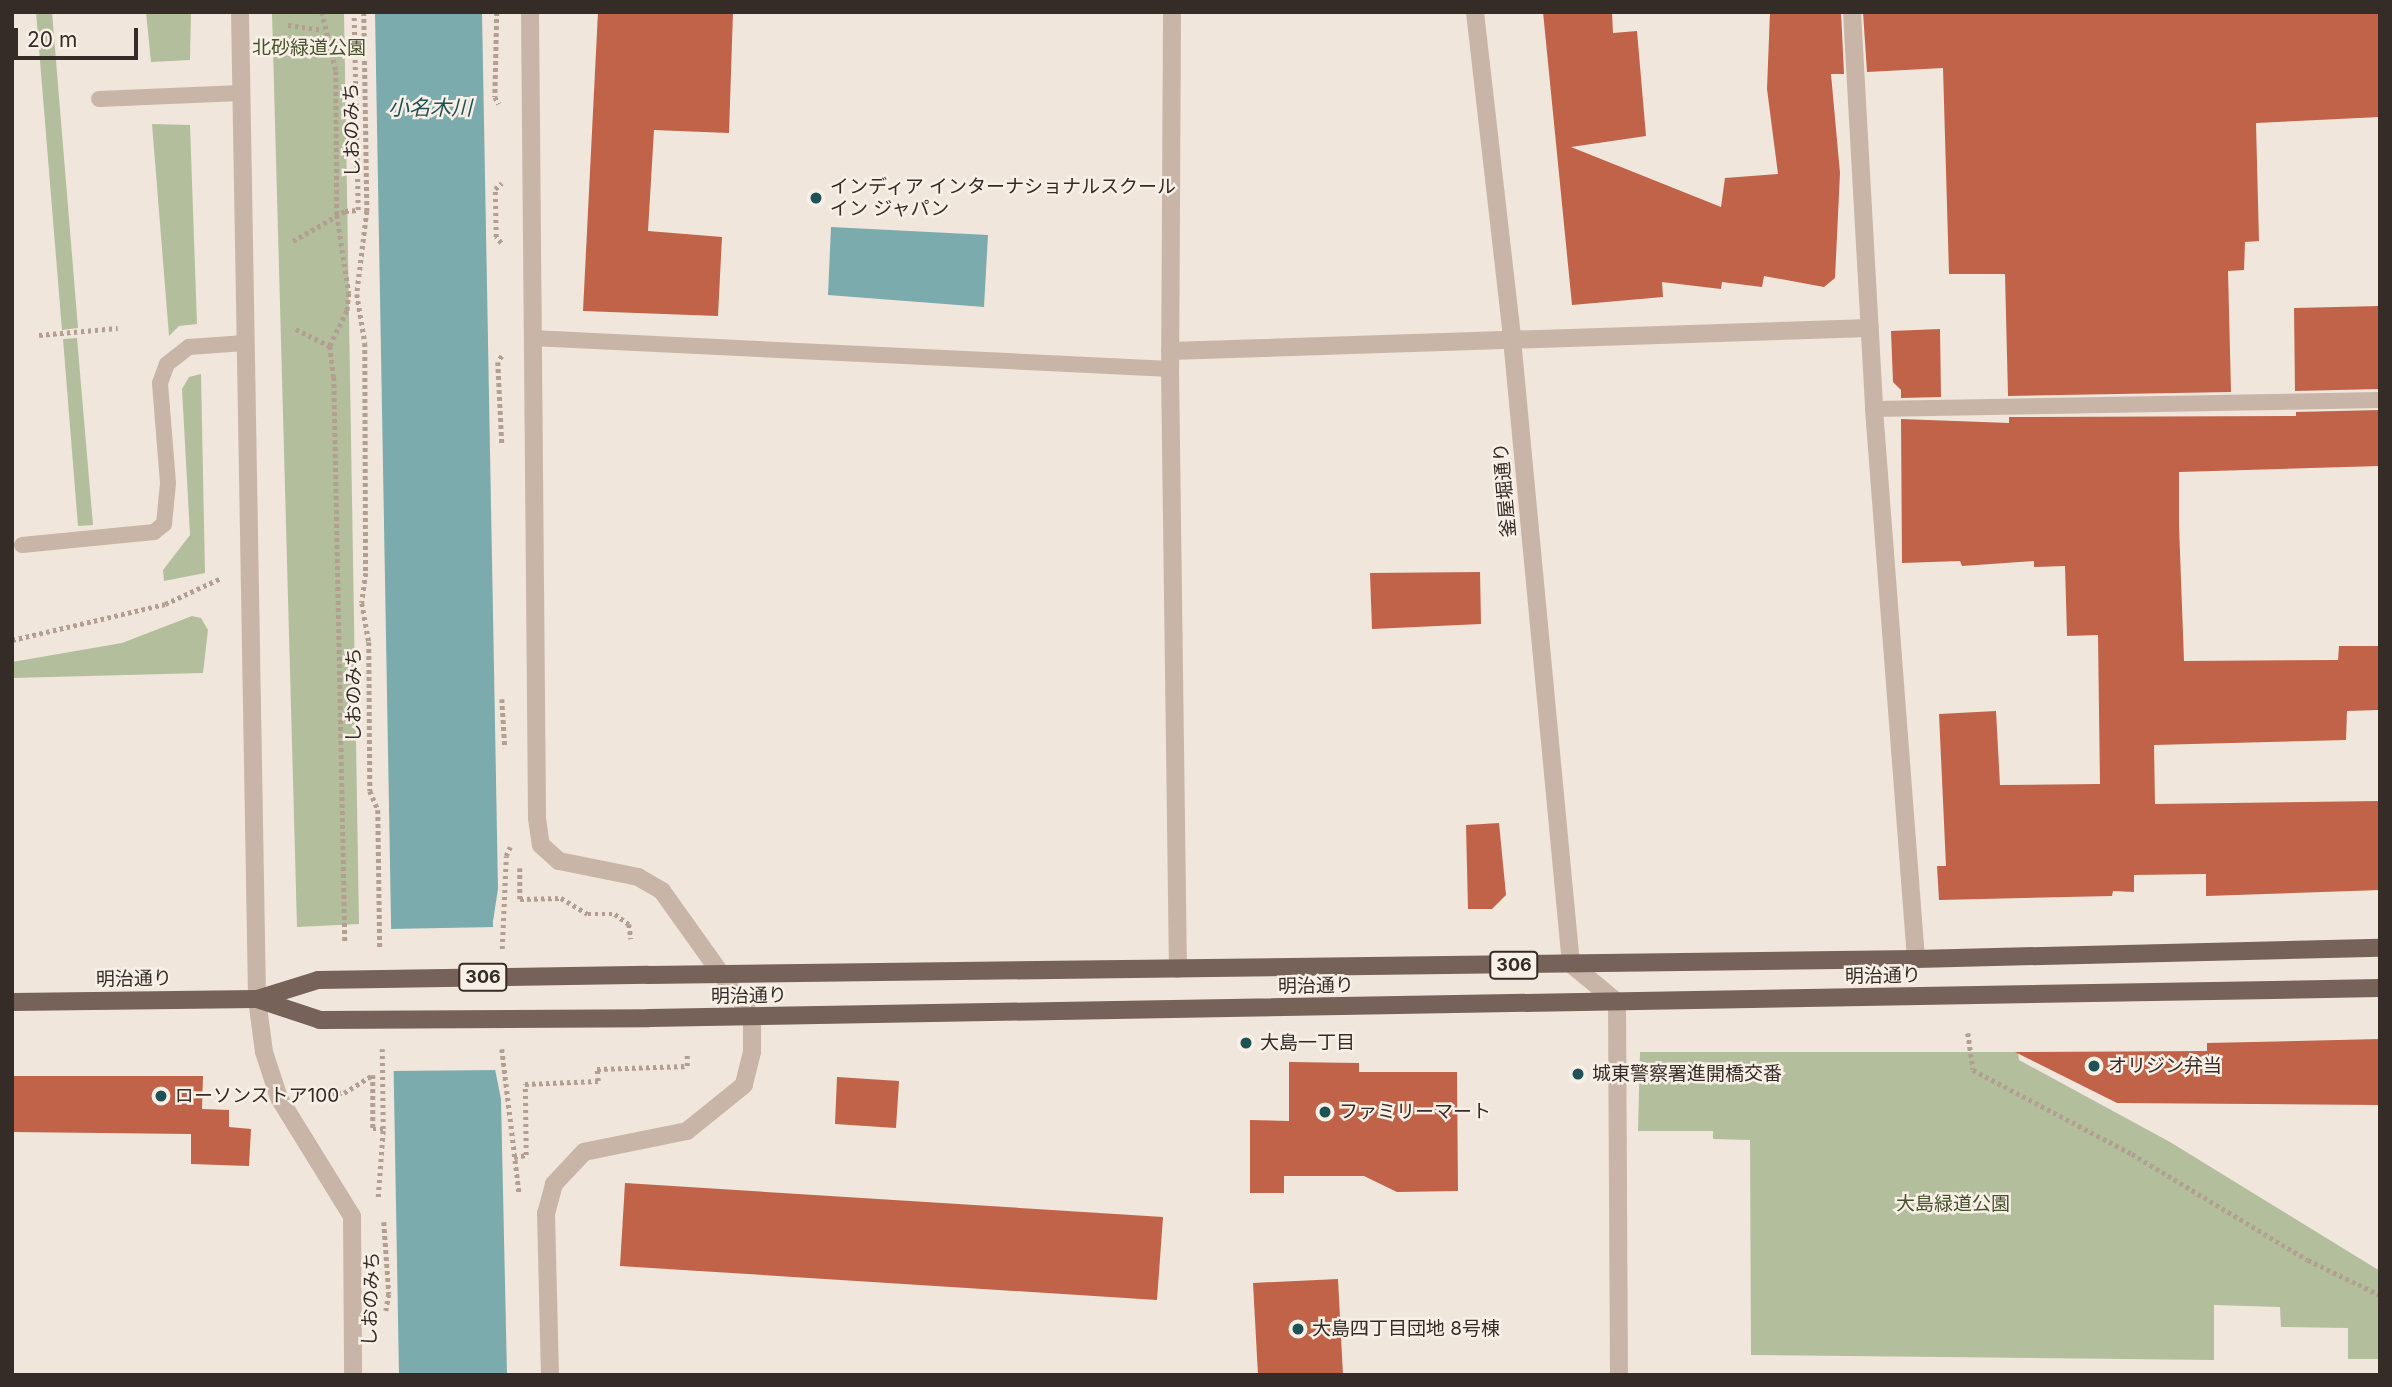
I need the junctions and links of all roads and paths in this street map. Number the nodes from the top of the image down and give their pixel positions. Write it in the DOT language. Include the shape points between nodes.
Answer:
graph roads {
  1 [pos="240,12"];
  2 [pos="322,12"];
  3 [pos="354,12"];
  4 [pos="364,12"];
  5 [pos="530,12"];
  6 [pos="1172,12"];
  7 [pos="1475,12"];
  8 [pos="1853,12"];
  9 [pos="288,25"];
  10 [pos="323,30"];
  11 [pos="241,93"];
  12 [pos="99,99"];
  13 [pos="337,215"];
  14 [pos="293,241"];
  15 [pos="118,328"];
  16 [pos="1870,328"];
  17 [pos="296,329"];
  18 [pos="39,335"];
  19 [pos="532,338"];
  20 [pos="1512,339"];
  21 [pos="245,343"];
  22 [pos="330,346"];
  23 [pos="1170,360"];
  24 [pos="2380,400"];
  25 [pos="1874,409"];
  26 [pos="22,545"];
  27 [pos="221,578"];
  28 [pos="12,640"];
  29 [pos="520,863"];
  30 [pos="631,939"];
  31 [pos="345,941"];
  32 [pos="2380,948"];
  33 [pos="1916,959"];
  34 [pos="380,960"];
  35 [pos="1571,964"];
  36 [pos="1178,969"];
  37 [pos="721,976"];
  38 [pos="2380,988"];
  39 [pos="257,999"];
  40 [pos="12,1002"];
  41 [pos="1617,1002"];
  42 [pos="752,1017"];
  43 [pos="1968,1032"];
  44 [pos="381,1041"];
  45 [pos="687,1054"];
  46 [pos="309,1094"];
  47 [pos="383,1129"];
  48 [pos="514,1157"];
  49 [pos="380,1205"];
  50 [pos="383,1219"];
  51 [pos="2380,1295"];
  52 [pos="384,1317"];
  53 [pos="353,1375"];
  54 [pos="550,1375"];
  55 [pos="1619,1375"];
  1 -- 11 [label="street"];
  2 -- 10 [label="path"];
  3 -- 13 [label="path" via="358,209"];
  4 -- 34 [label="path, しおのみち" via="368,211 358,294 365,343 366,573 362,603 369,642 370,791 378,810"];
  5 -- 19 [label="street"];
  6 -- 23 [label="street"];
  7 -- 20 [label="street, 釜屋堀通り"];
  8 -- 16 [label="street"];
  9 -- 10 [label="path"];
  10 -- 13 [label="path" via="336,71"];
  11 -- 12 [label="lane"];
  11 -- 21 [label="street"];
  13 -- 14 [label="path"];
  13 -- 22 [label="path" via="349,293 347,311"];
  15 -- 18 [label="path"];
  16 -- 20 [label="street"];
  16 -- 25 [label="street"];
  17 -- 22 [label="path"];
  19 -- 23 [label="lane"];
  19 -- 37 [label="street" via="537,818 541,845 559,861 638,877 662,891"];
  20 -- 23 [label="street"];
  20 -- 35 [label="street, 釜屋堀通り"];
  21 -- 26 [label="lane" via="189,347 167,363 160,383 168,484 164,524 154,532"];
  21 -- 39 [label="street"];
  22 -- 31 [label="path"];
  23 -- 36 [label="street"];
  24 -- 25 [label="lane"];
  25 -- 33 [label="street"];
  27 -- 28 [label="path" via="164,604"];
  29 -- 30 [label="path" via="520,899 561,898 588,914 615,914 629,924"];
  32 -- 33 [label="main road, 明治通り / 306"];
  33 -- 35 [label="main road, 明治通り / 306"];
  35 -- 36 [label="main road, 明治通り / 306"];
  35 -- 41 [label="street"];
  36 -- 37 [label="main road, 明治通り / 306"];
  37 -- 39 [label="main road, 明治通り / 306, bridge" via="318,980"];
  37 -- 42 [label="street"];
  38 -- 41 [label="main road, 明治通り / 306"];
  39 -- 40 [label="main road, 明治通り / 306"];
  39 -- 42 [label="main road, 明治通り / 306, bridge" via="320,1020"];
  39 -- 53 [label="street" via="264,1052 279,1098 352,1216"];
  41 -- 42 [label="main road, 明治通り / 306"];
  41 -- 55 [label="street"];
  42 -- 54 [label="street" via="752,1052 744,1085 687,1131 584,1152 554,1184 546,1213"];
  43 -- 51 [label="path" via="1973,1070 2132,1154 2308,1260"];
  44 -- 47 [label="path"];
  45 -- 48 [label="path" via="687,1066 597,1069 598,1081 525,1084 526,1156"];
  46 -- 47 [label="path" via="344,1093 373,1075 373,1129"];
  47 -- 49 [label="path" via="376,1192"];
  50 -- 52 [label="path, しおのみち" via="389,1294"];
}
